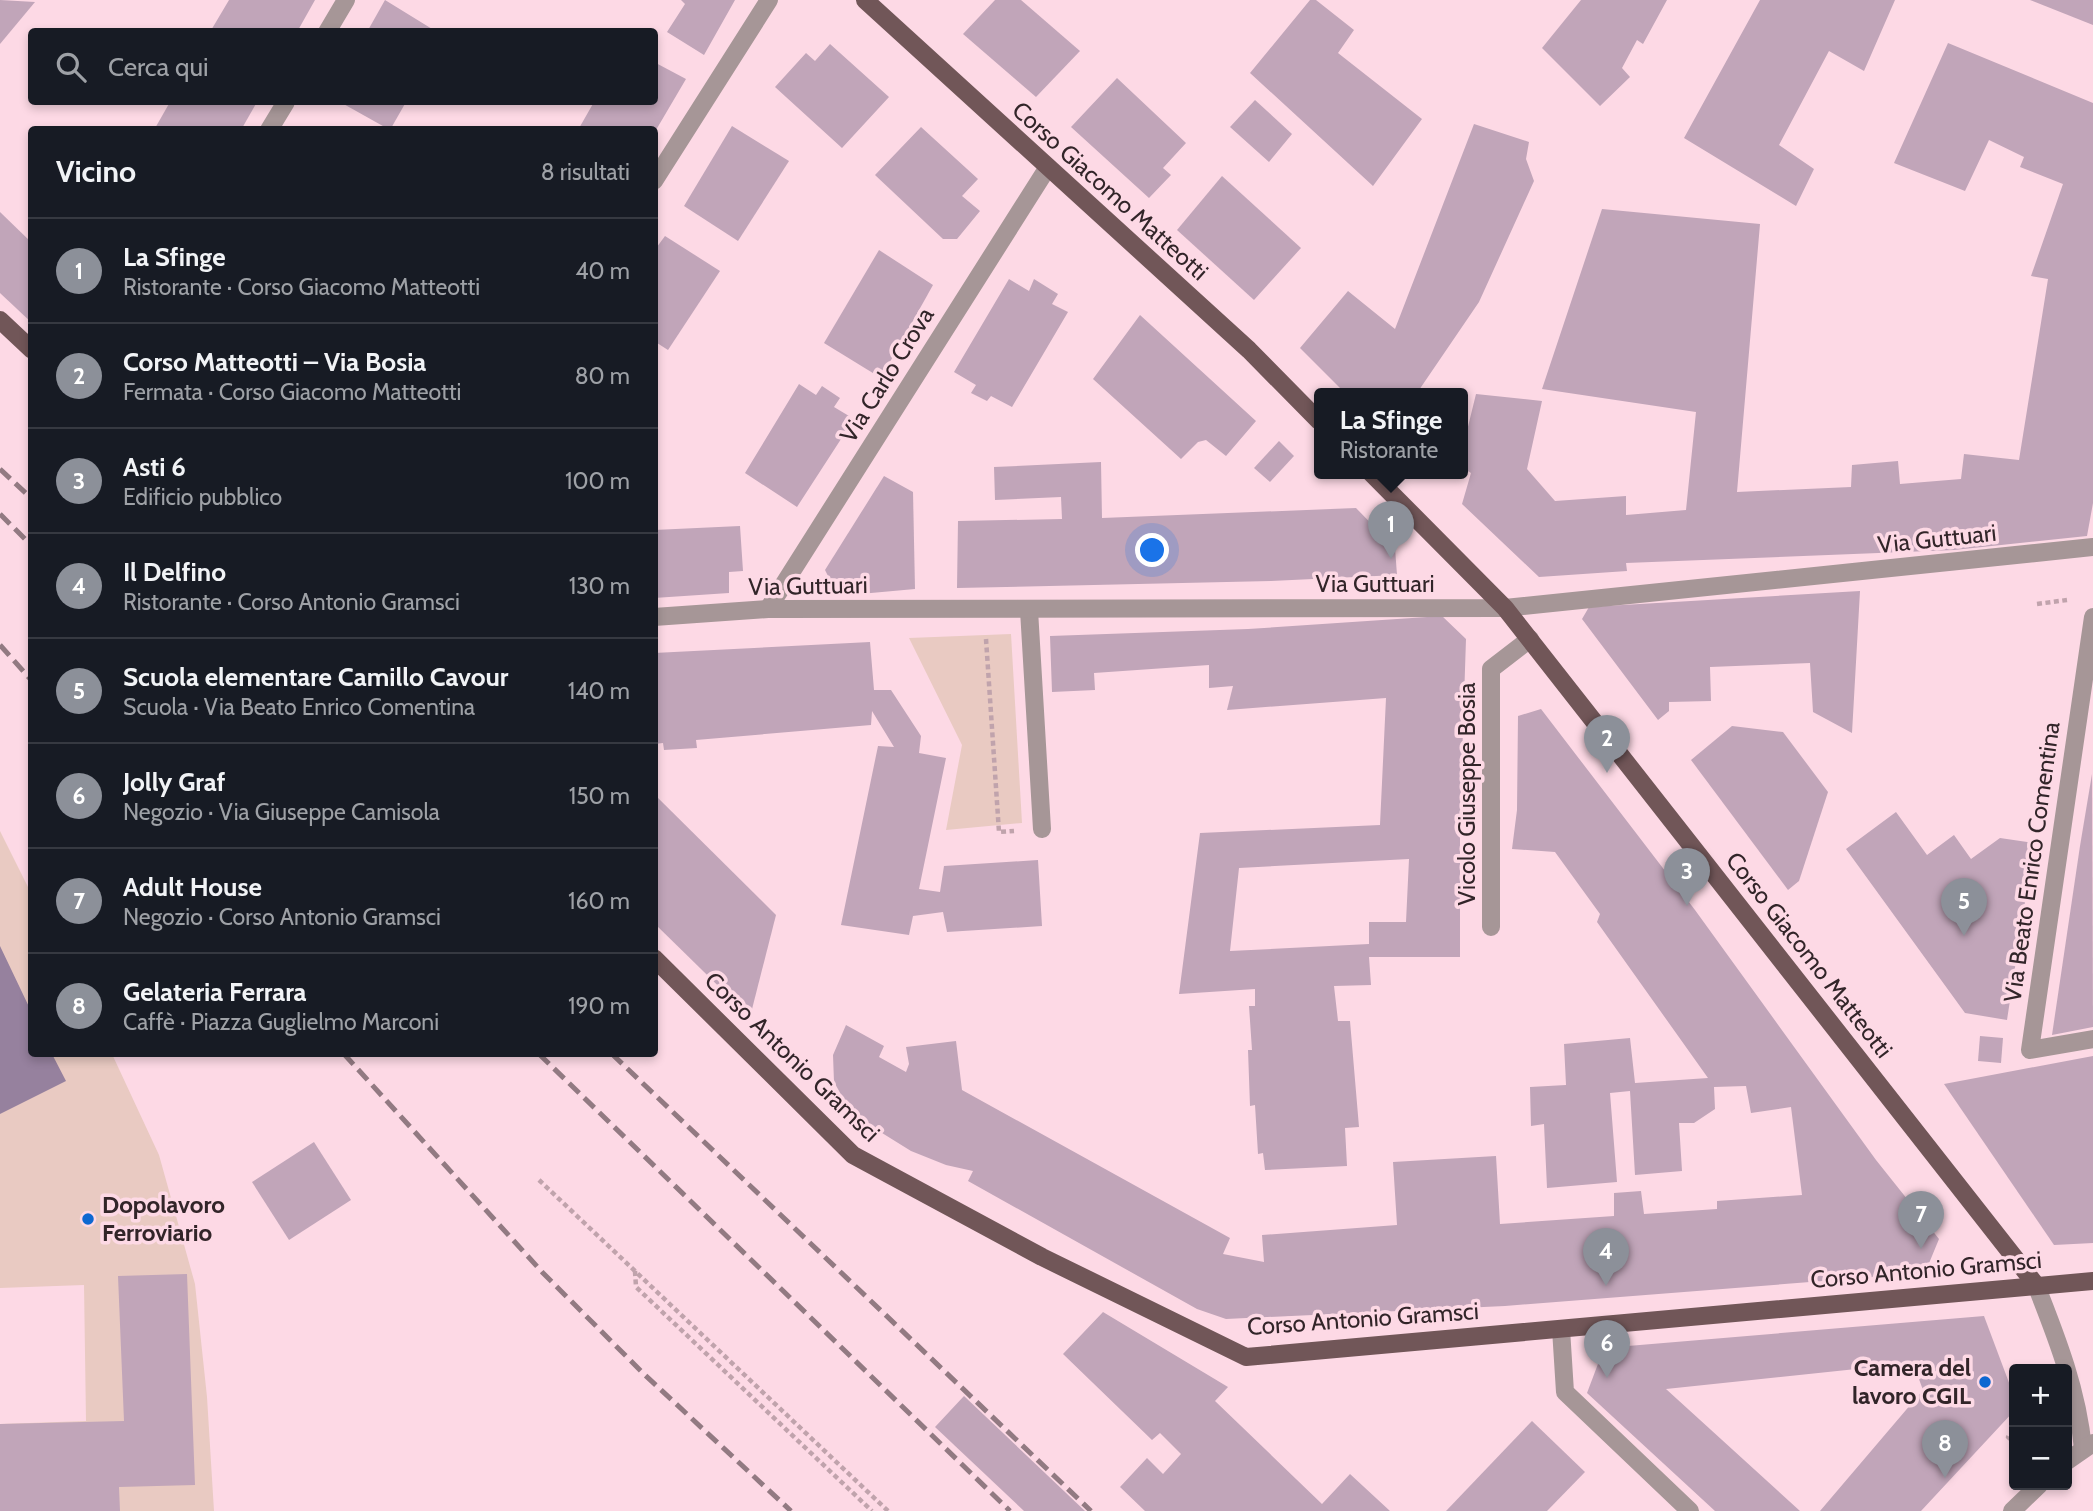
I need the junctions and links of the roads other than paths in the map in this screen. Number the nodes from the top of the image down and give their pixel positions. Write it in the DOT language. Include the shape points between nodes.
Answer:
graph roads {
  1 [pos="346,0"];
  2 [pos="769,0"];
  3 [pos="865,0"];
  4 [pos="329,28"];
  5 [pos="284,105"];
  6 [pos="271,126"];
  7 [pos="1048,167"];
  8 [pos="658,175"];
  9 [pos="0,320"];
  10 [pos="28,345"];
  11 [pos="1314,416"];
  12 [pos="1377,479"];
  13 [pos="2093,547"];
  14 [pos="1505,608"];
  15 [pos="768,609"];
  16 [pos="1029,610"];
  17 [pos="658,617"];
  18 [pos="2093,618"];
  19 [pos="1530,639"];
  20 [pos="1042,830"];
  21 [pos="1491,927"];
  22 [pos="658,962"];
  23 [pos="2093,1039"];
  24 [pos="2084,1281"];
  25 [pos="2036,1285"];
  26 [pos="2093,1292"];
  27 [pos="1561,1329"];
  28 [pos="2088,1446"];
  29 [pos="2072,1457"];
  30 [pos="2034,1490"];
  31 [pos="1690,1511"];
  32 [pos="2012,1511"];
  1 -- 4 [label="street"];
  2 -- 8 [label="street"];
  3 -- 7 [label="main road, Corso Giacomo Matteotti"];
  5 -- 6 [label="street"];
  7 -- 11 [label="main road, Corso Giacomo Matteotti" via="1249,350"];
  7 -- 15 [label="street, Via Carlo Crova"];
  9 -- 10 [label="main road"];
  12 -- 14 [label="main road, Corso Giacomo Matteotti"];
  13 -- 14 [label="street, Via Guttuari"];
  14 -- 16 [label="street, Via Guttuari"];
  14 -- 19 [label="main road, Corso Giacomo Matteotti"];
  15 -- 16 [label="street, Via Guttuari"];
  15 -- 17 [label="street, Via Guttuari"];
  16 -- 20 [label="street"];
  18 -- 23 [label="street, Via Beato Enrico Comentina" via="2029,1050"];
  19 -- 21 [label="street, Vicolo Giuseppe Bosia" via="1492,669"];
  19 -- 25 [label="main road, Corso Giacomo Matteotti"];
  22 -- 27 [label="main road, Corso Antonio Gramsci" via="853,1155 1042,1257 1245,1357"];
  24 -- 25 [label="main road, Corso Antonio Gramsci"];
  24 -- 26 [label="main road, Corso Antonio Gramsci"];
  25 -- 27 [label="main road, Corso Antonio Gramsci"];
  25 -- 28 [label="street" via="2064,1357"];
  27 -- 31 [label="street" via="1566,1392"];
  28 -- 29 [label="street"];
  30 -- 32 [label="street"];
}
